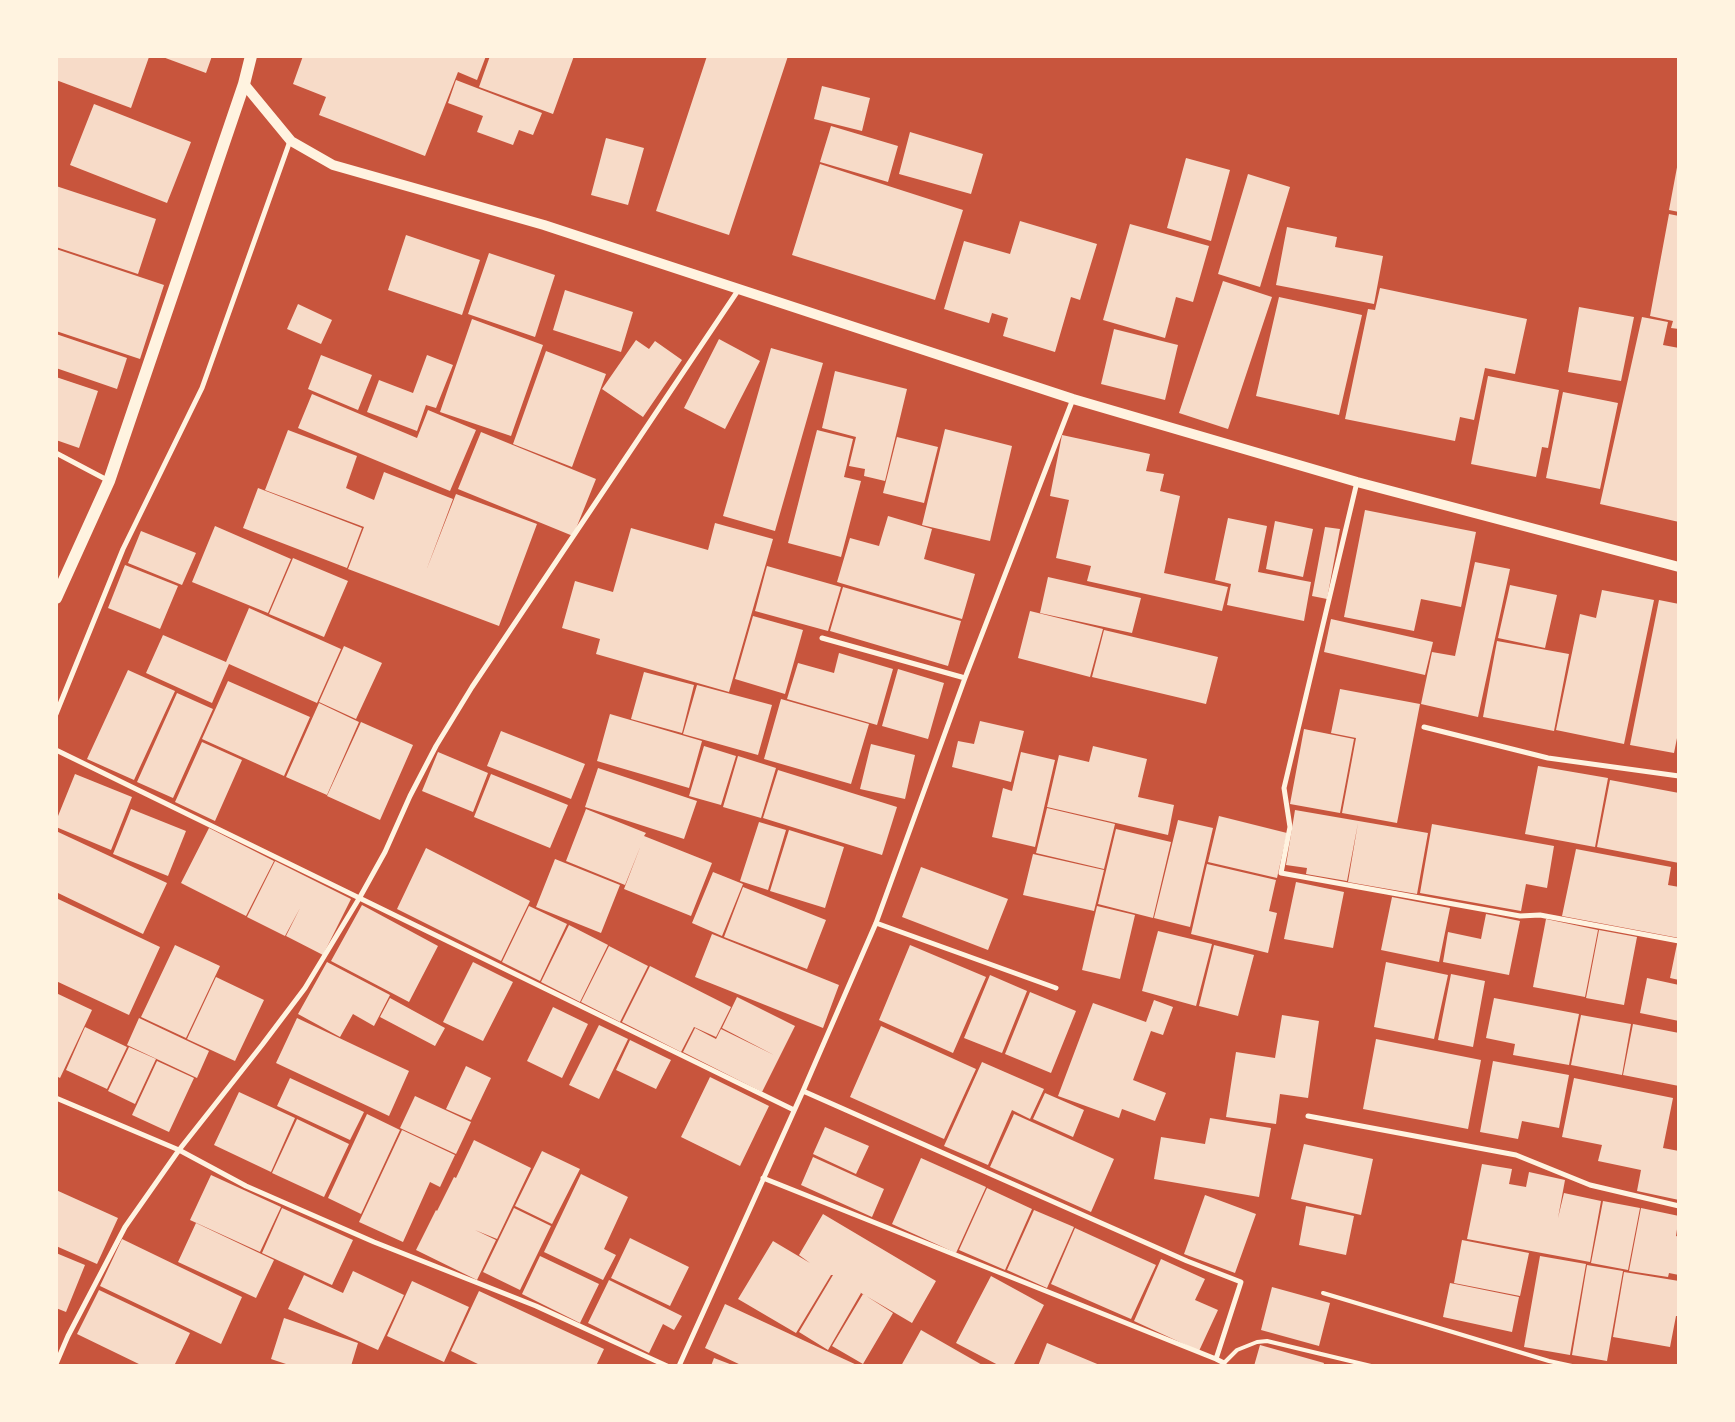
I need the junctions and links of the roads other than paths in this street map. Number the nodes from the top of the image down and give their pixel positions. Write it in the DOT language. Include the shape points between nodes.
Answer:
graph roads {
  1 [pos="251,56"];
  2 [pos="244,84"];
  3 [pos="291,141"];
  4 [pos="740,289"];
  5 [pos="1074,399"];
  6 [pos="56,453"];
  7 [pos="109,480"];
  8 [pos="1357,482"];
  9 [pos="1679,567"];
  10 [pos="56,598"];
  11 [pos="822,638"];
  12 [pos="965,678"];
  13 [pos="56,714"];
  14 [pos="1424,727"];
  15 [pos="56,750"];
  16 [pos="1679,776"];
  17 [pos="360,897"];
  18 [pos="876,924"];
  19 [pos="1679,942"];
  20 [pos="1056,988"];
  21 [pos="803,1091"];
  22 [pos="56,1098"];
  23 [pos="794,1110"];
  24 [pos="1308,1116"];
  25 [pos="179,1150"];
  26 [pos="764,1178"];
  27 [pos="1679,1206"];
  28 [pos="1323,1293"];
  29 [pos="1216,1359"];
  30 [pos="56,1364"];
  31 [pos="1223,1364"];
  32 [pos="667,1366"];
  33 [pos="679,1366"];
  34 [pos="1371,1366"];
  35 [pos="1572,1366"];
  1 -- 2 [label="main road"];
  2 -- 3 [label="main road"];
  2 -- 7 [label="main road"];
  3 -- 4 [label="main road" via="333,165 544,225"];
  3 -- 13 [label="street" via="202,388 123,549"];
  4 -- 5 [label="main road"];
  4 -- 17 [label="street" via="472,687 436,746"];
  5 -- 8 [label="main road"];
  5 -- 12 [label="street"];
  6 -- 7 [label="street"];
  7 -- 10 [label="main road"];
  8 -- 9 [label="main road"];
  8 -- 19 [label="street" via="1284,788 1290,827 1281,873 1520,916 1540,915"];
  11 -- 12 [label="street"];
  12 -- 18 [label="street"];
  14 -- 16 [label="street" via="1548,758"];
  15 -- 17 [label="street"];
  17 -- 23 [label="street"];
  17 -- 25 [label="street" via="305,988"];
  18 -- 20 [label="street"];
  18 -- 21 [label="street"];
  21 -- 23 [label="street"];
  21 -- 29 [label="street" via="1240,1282"];
  22 -- 25 [label="street"];
  23 -- 26 [label="street"];
  24 -- 27 [label="street" via="1516,1155 1590,1185"];
  25 -- 30 [label="street" via="125,1227"];
  25 -- 32 [label="street" via="246,1186 374,1242 536,1306"];
  26 -- 29 [label="street"];
  26 -- 33 [label="street"];
  28 -- 35 [label="lane"];
  29 -- 31 [label="street"];
  31 -- 34 [label="lane" via="1237,1350 1267,1340"];
}
